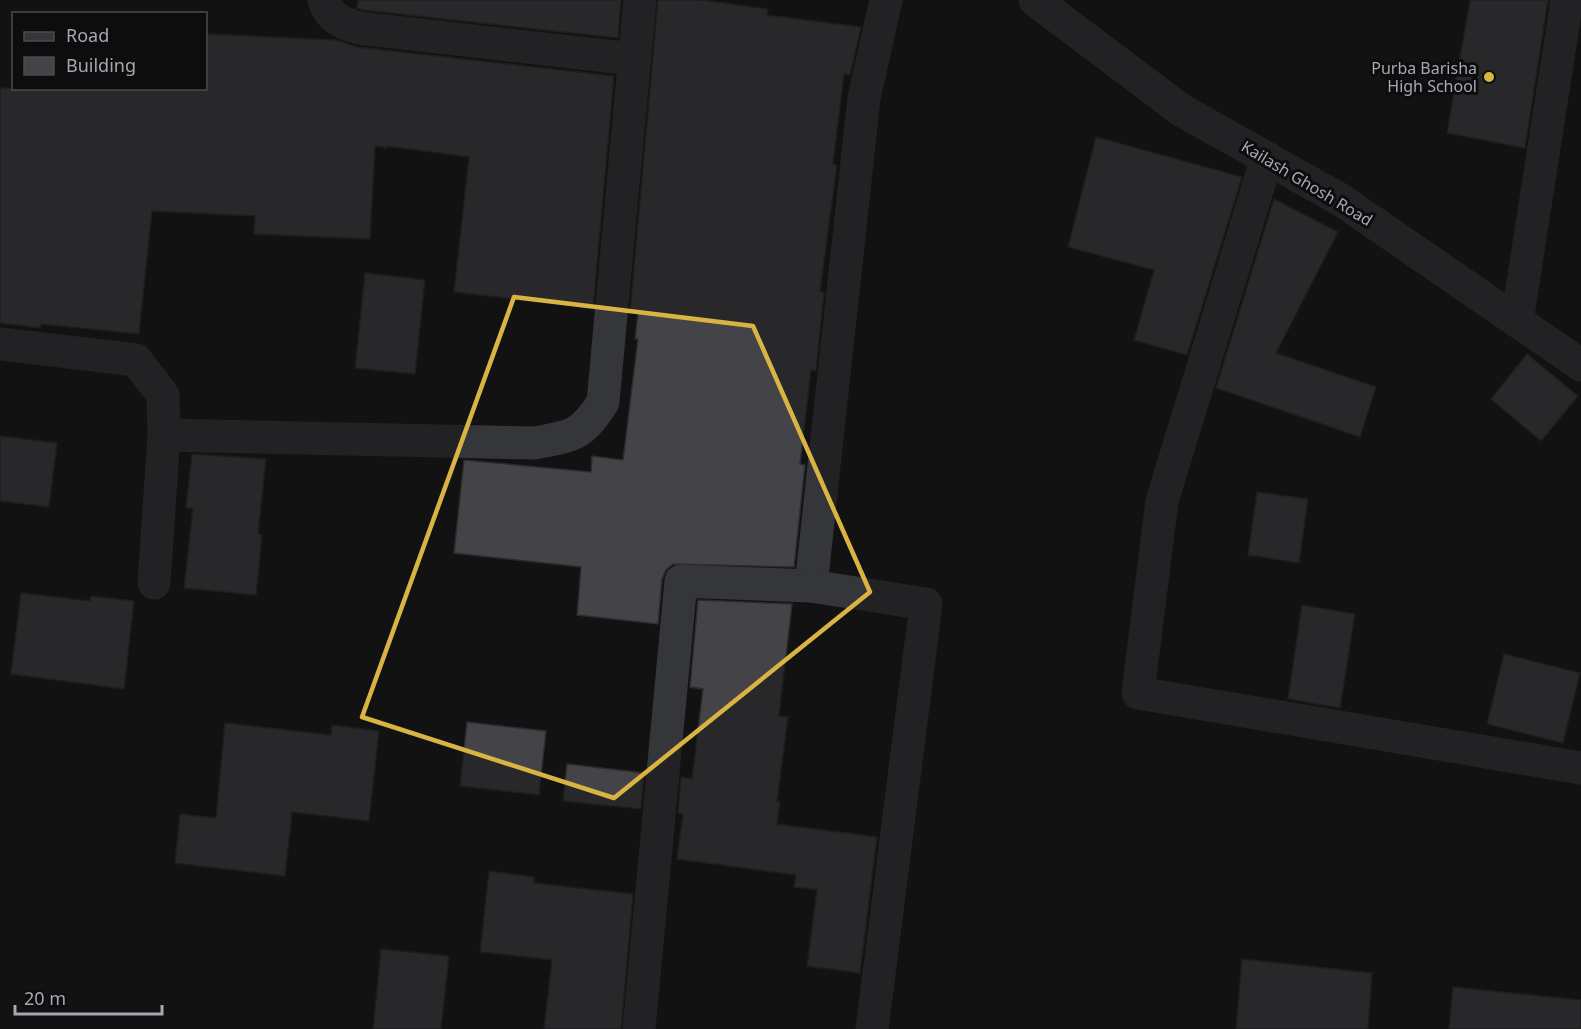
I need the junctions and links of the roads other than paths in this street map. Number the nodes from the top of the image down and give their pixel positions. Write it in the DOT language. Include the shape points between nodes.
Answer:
graph roads {
  1 [pos="324,0"];
  2 [pos="640,0"];
  3 [pos="886,0"];
  4 [pos="1035,0"];
  5 [pos="1567,0"];
  6 [pos="633,59"];
  7 [pos="1267,159"];
  8 [pos="1517,321"];
  9 [pos="0,344"];
  10 [pos="1581,365"];
  11 [pos="164,435"];
  12 [pos="154,583"];
  13 [pos="811,586"];
  14 [pos="1581,768"];
  15 [pos="639,1029"];
  16 [pos="872,1029"];
  1 -- 6 [label="street" via="327,10 341,23 359,28"];
  2 -- 6 [label="street"];
  3 -- 13 [label="street" via="864,98"];
  4 -- 7 [label="street, Kailash Ghosh Road" via="1181,110"];
  5 -- 8 [label="street"];
  6 -- 11 [label="street" via="603,402 589,425 566,437 534,443"];
  7 -- 8 [label="street, Kailash Ghosh Road" via="1341,200"];
  7 -- 14 [label="street" via="1162,501 1138,693"];
  8 -- 10 [label="street, Kailash Ghosh Road"];
  9 -- 11 [label="street" via="136,360 164,395"];
  11 -- 12 [label="street"];
  13 -- 15 [label="street" via="681,581"];
  13 -- 16 [label="street" via="926,604"];
}
